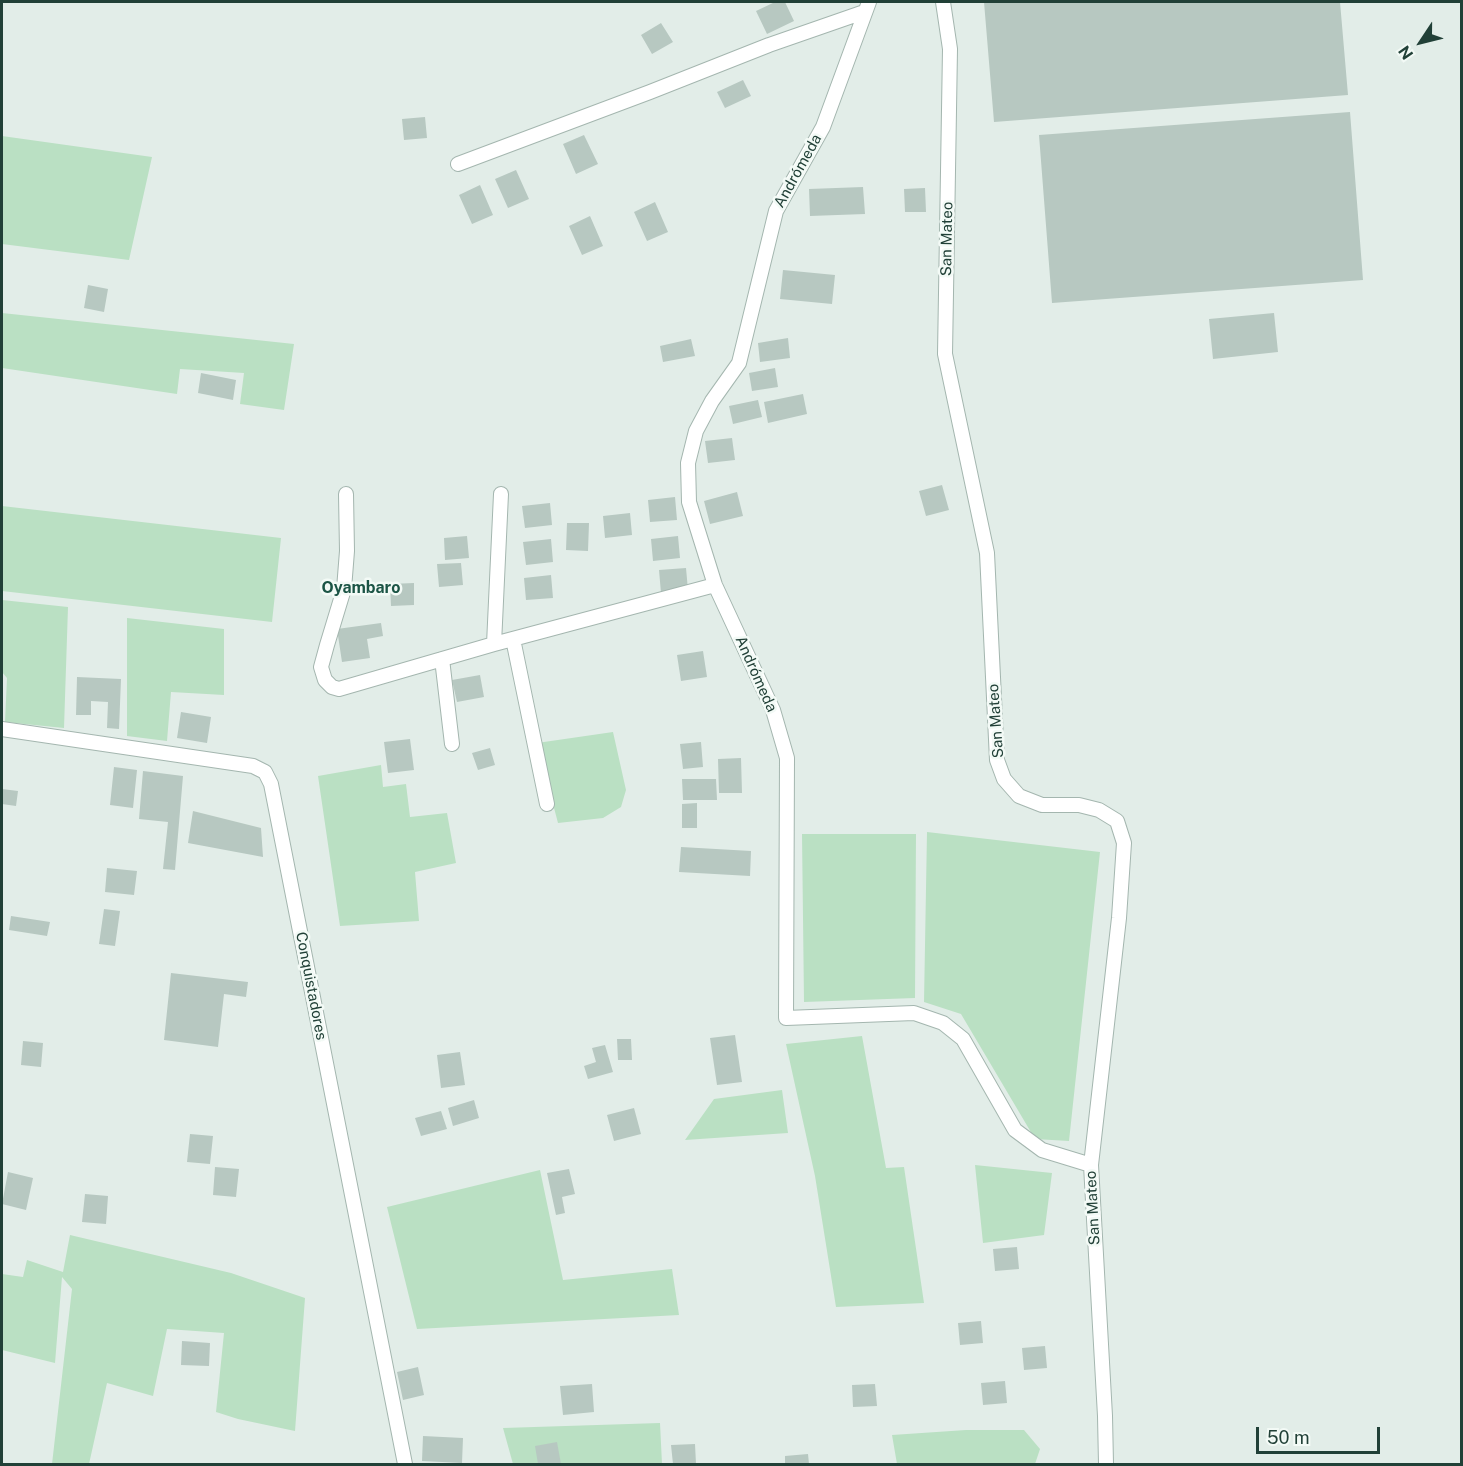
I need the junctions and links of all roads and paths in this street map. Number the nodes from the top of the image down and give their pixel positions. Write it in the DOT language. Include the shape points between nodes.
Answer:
graph roads {
  1 [pos="943,2"];
  2 [pos="867,7"];
  3 [pos="458,164"];
  4 [pos="346,494"];
  5 [pos="501,494"];
  6 [pos="715,585"];
  7 [pos="513,639"];
  8 [pos="494,644"];
  9 [pos="442,659"];
  10 [pos="2,729"];
  11 [pos="452,744"];
  12 [pos="546,804"];
  13 [pos="1091,1165"];
  14 [pos="405,1464"];
  15 [pos="1106,1464"];
  1 -- 13 [label="street, San Mateo" via="950,50 945,354 987,554 997,760 1004,779 1019,796 1041,805 1079,805 1099,810 1117,821 1125,843"];
  2 -- 3 [label="street"];
  2 -- 6 [label="street, Andrómeda" via="823,127 776,211 739,363 696,430 688,463 688,502"];
  4 -- 9 [label="street" via="348,551 344,590 321,667 325,680 339,689"];
  5 -- 8 [label="street"];
  6 -- 7 [label="street"];
  6 -- 13 [label="street, Andrómeda" via="773,710 787,758 786,1018 914,1013 943,1023 963,1039 1015,1130 1042,1150"];
  7 -- 8 [label="street"];
  7 -- 12 [label="street"];
  8 -- 9 [label="street"];
  9 -- 11 [label="street"];
  10 -- 14 [label="street, Conquistadores" via="253,766 265,772 271,784"];
  13 -- 15 [label="street, San Mateo"];
}
